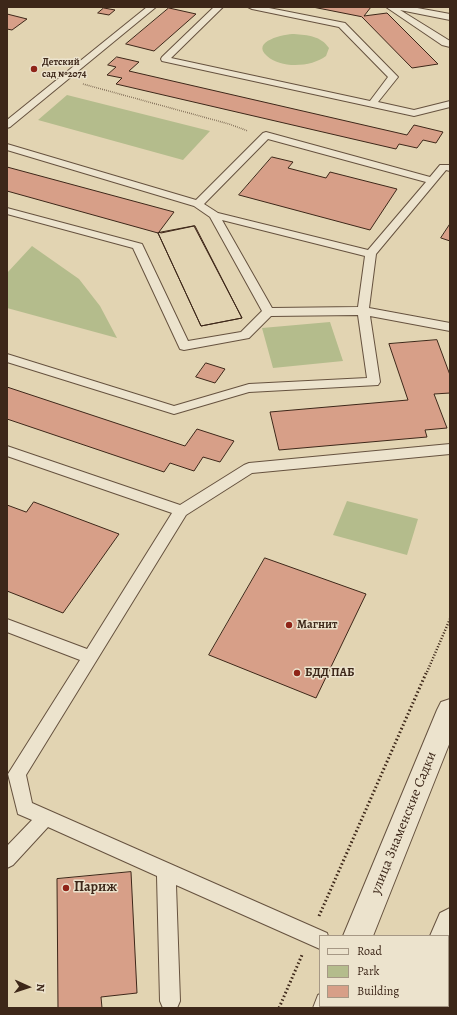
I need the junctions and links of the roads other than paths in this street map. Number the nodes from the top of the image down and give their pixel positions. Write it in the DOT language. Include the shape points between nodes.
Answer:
graph roads {
  1 [pos="152,7"];
  2 [pos="219,7"];
  3 [pos="252,7"];
  4 [pos="390,7"];
  5 [pos="399,7"];
  6 [pos="450,17"];
  7 [pos="450,44"];
  8 [pos="372,104"];
  9 [pos="450,104"];
  10 [pos="7,125"];
  11 [pos="7,147"];
  12 [pos="448,165"];
  13 [pos="432,181"];
  14 [pos="198,204"];
  15 [pos="7,211"];
  16 [pos="214,215"];
  17 [pos="371,254"];
  18 [pos="363,311"];
  19 [pos="268,312"];
  20 [pos="450,327"];
  21 [pos="7,358"];
  22 [pos="450,449"];
  23 [pos="7,451"];
  24 [pos="181,511"];
  25 [pos="7,625"];
  26 [pos="90,657"];
  27 [pos="450,710"];
  28 [pos="45,818"];
  29 [pos="7,860"];
  30 [pos="166,872"];
  31 [pos="450,923"];
  32 [pos="358,935"];
  33 [pos="445,935"];
  34 [pos="315,938"];
  35 [pos="170,1001"];
  1 -- 10 [label="lane"];
  2 -- 8 [label="lane" via="165,59"];
  3 -- 8 [label="lane" via="342,25 393,77"];
  4 -- 7 [label="lane"];
  5 -- 6 [label="lane"];
  8 -- 9 [label="lane" via="414,113"];
  11 -- 14 [label="lane"];
  12 -- 13 [label="lane"];
  13 -- 14 [label="lane" via="266,135"];
  13 -- 17 [label="lane"];
  14 -- 16 [label="lane"];
  15 -- 19 [label="lane" via="138,246 184,346 245,335"];
  16 -- 17 [label="lane"];
  16 -- 19 [label="lane"];
  17 -- 18 [label="lane"];
  18 -- 19 [label="lane"];
  18 -- 20 [label="lane"];
  18 -- 21 [label="lane" via="374,382 249,388 174,410"];
  22 -- 24 [label="lane" via="249,468"];
  23 -- 24 [label="lane"];
  24 -- 26 [label="lane"];
  25 -- 26 [label="lane"];
  26 -- 28 [label="lane" via="17,774 24,808"];
  27 -- 32 [label="street, улица Знаменские Садки"];
  28 -- 29 [label="lane"];
  28 -- 30 [label="lane"];
  30 -- 34 [label="lane"];
  30 -- 35 [label="lane"];
  31 -- 33 [label="street"];
}
